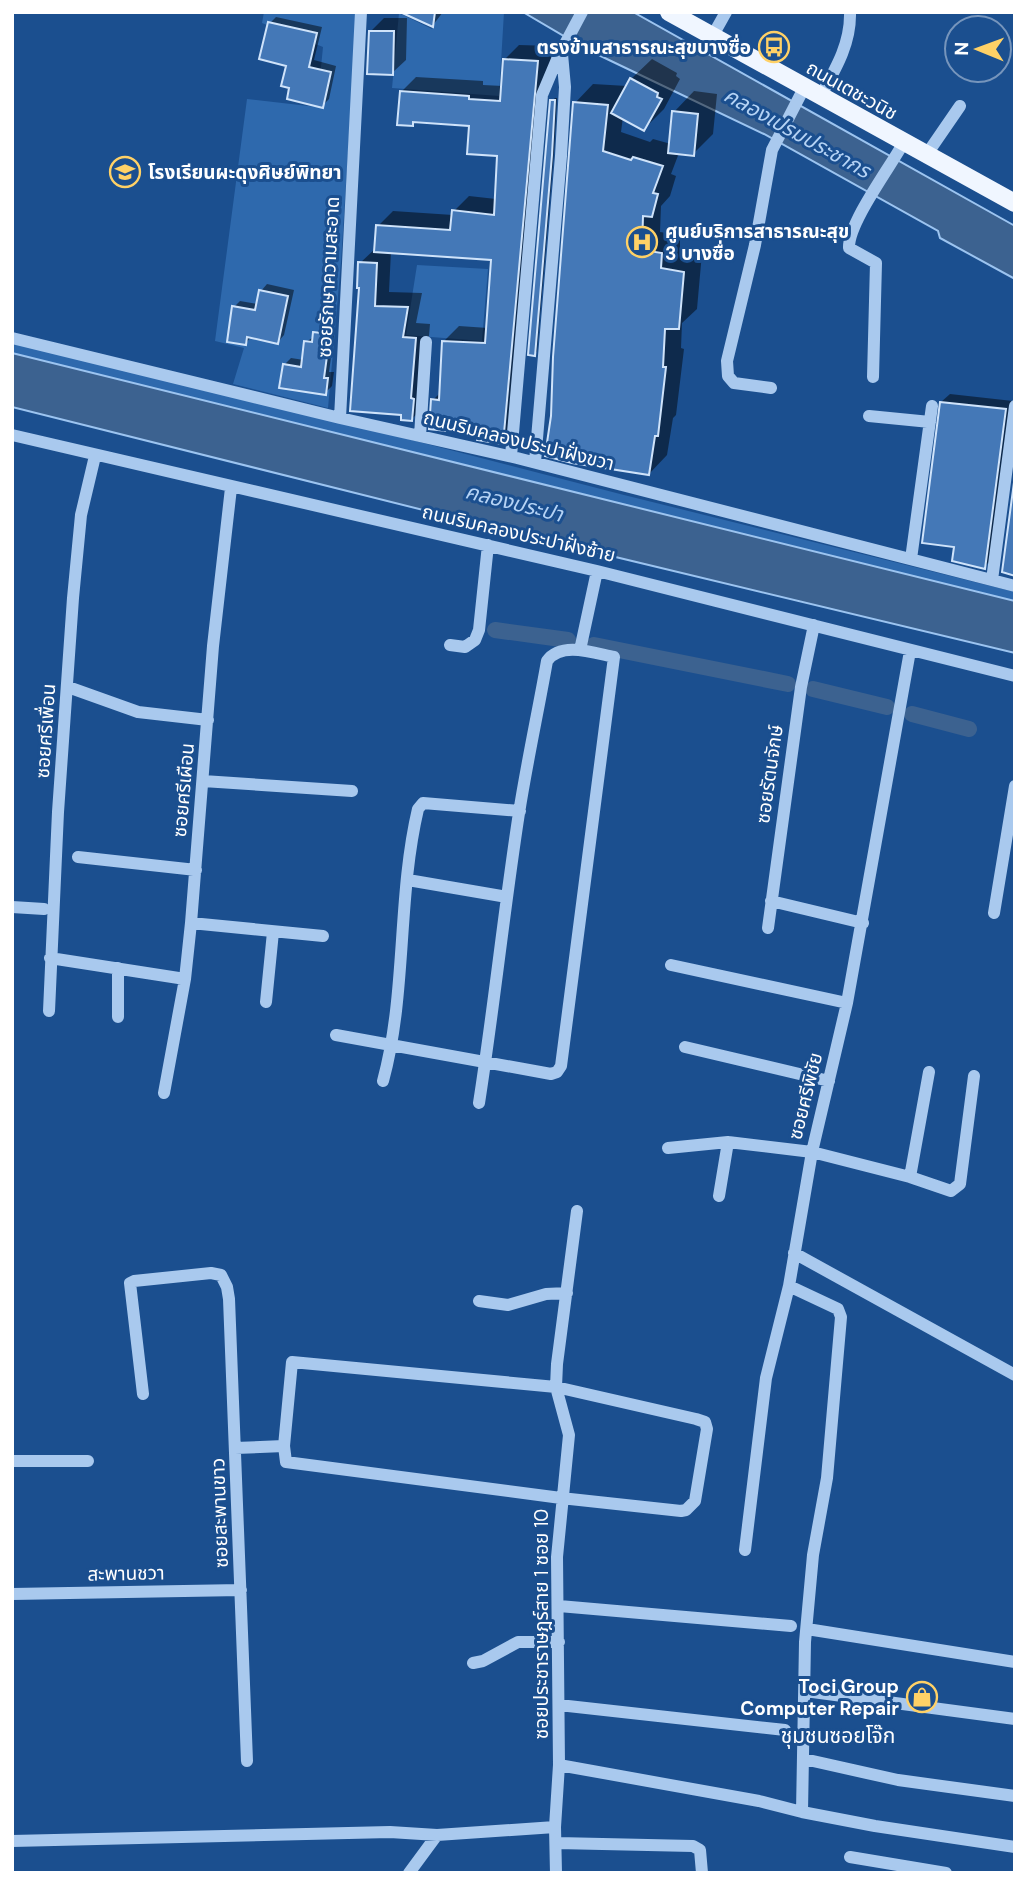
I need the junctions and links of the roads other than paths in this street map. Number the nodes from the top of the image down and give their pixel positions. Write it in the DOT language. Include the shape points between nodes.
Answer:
graph roads {
  1 [pos="361,12"];
  2 [pos="582,12"];
  3 [pos="669,12"];
  4 [pos="726,12"];
  5 [pos="850,12"];
  6 [pos="712,37"];
  7 [pos="564,46"];
  8 [pos="801,95"];
  9 [pos="821,97"];
  10 [pos="960,106"];
  11 [pos="900,150"];
  12 [pos="927,154"];
  13 [pos="1015,203"];
  14 [pos="12,338"];
  15 [pos="426,342"];
  16 [pos="873,377"];
  17 [pos="771,388"];
  18 [pos="932,405"];
  19 [pos="1015,406"];
  20 [pos="869,416"];
  21 [pos="340,418"];
  22 [pos="930,422"];
  23 [pos="12,435"];
  24 [pos="420,436"];
  25 [pos="95,456"];
  26 [pos="511,456"];
  27 [pos="535,462"];
  28 [pos="231,488"];
  29 [pos="488,545"];
  30 [pos="911,559"];
  31 [pos="597,571"];
  32 [pos="992,580"];
  33 [pos="1015,586"];
  34 [pos="814,625"];
  35 [pos="450,645"];
  36 [pos="580,650"];
  37 [pos="910,651"];
  38 [pos="1015,676"];
  39 [pos="68,687"];
  40 [pos="208,720"];
  41 [pos="203,781"];
  42 [pos="1015,786"];
  43 [pos="352,790"];
  44 [pos="520,811"];
  45 [pos="78,857"];
  46 [pos="195,870"];
  47 [pos="408,880"];
  48 [pos="507,897"];
  49 [pos="771,901"];
  50 [pos="12,907"];
  51 [pos="44,909"];
  52 [pos="994,913"];
  53 [pos="191,923"];
  54 [pos="863,923"];
  55 [pos="768,928"];
  56 [pos="273,932"];
  57 [pos="323,936"];
  58 [pos="50,958"];
  59 [pos="671,965"];
  60 [pos="118,968"];
  61 [pos="185,979"];
  62 [pos="266,1002"];
  63 [pos="847,1003"];
  64 [pos="49,1011"];
  65 [pos="118,1017"];
  66 [pos="336,1035"];
  67 [pos="393,1047"];
  68 [pos="685,1047"];
  69 [pos="485,1063"];
  70 [pos="929,1072"];
  71 [pos="974,1076"];
  72 [pos="383,1081"];
  73 [pos="829,1081"];
  74 [pos="164,1093"];
  75 [pos="479,1103"];
  76 [pos="728,1142"];
  77 [pos="668,1148"];
  78 [pos="811,1152"];
  79 [pos="910,1177"];
  80 [pos="719,1196"];
  81 [pos="577,1211"];
  82 [pos="794,1253"];
  83 [pos="789,1286"];
  84 [pos="567,1293"];
  85 [pos="479,1301"];
  86 [pos="1014,1372"];
  87 [pos="556,1387"];
  88 [pos="143,1394"];
  89 [pos="284,1446"];
  90 [pos="235,1448"];
  91 [pos="12,1461"];
  92 [pos="88,1461"];
  93 [pos="561,1498"];
  94 [pos="745,1550"];
  95 [pos="241,1590"];
  96 [pos="12,1594"];
  97 [pos="559,1606"];
  98 [pos="792,1626"];
  99 [pos="807,1629"];
  100 [pos="559,1642"];
  101 [pos="1015,1662"];
  102 [pos="473,1663"];
  103 [pos="805,1691"];
  104 [pos="559,1705"];
  105 [pos="1015,1719"];
  106 [pos="785,1730"];
  107 [pos="804,1759"];
  108 [pos="247,1761"];
  109 [pos="559,1765"];
  110 [pos="1015,1796"];
  111 [pos="802,1812"];
  112 [pos="555,1827"];
  113 [pos="437,1835"];
  114 [pos="12,1841"];
  115 [pos="557,1843"];
  116 [pos="1015,1847"];
  117 [pos="850,1857"];
  118 [pos="409,1873"];
  119 [pos="556,1873"];
  120 [pos="702,1873"];
  121 [pos="946,1873"];
  1 -- 21 [label="street, ซอยรักษาความสะอาด"];
  2 -- 7 [label="street"];
  3 -- 6 [label="main road, ถนนเตชะวนิช"];
  4 -- 6 [label="street"];
  5 -- 9 [label="street" via="842,55"];
  6 -- 8 [label="main road, ถนนเตชะวนิช"];
  7 -- 26 [label="street" via="542,95 538,120"];
  7 -- 27 [label="street" via="561,156"];
  8 -- 9 [label="main road, ถนนเตชะวนิช"];
  8 -- 17 [label="street" via="774,144 727,361 727,376 734,383"];
  9 -- 11 [label="main road, ถนนเตชะวนิช"];
  10 -- 12 [label="street"];
  11 -- 12 [label="main road, ถนนเตชะวนิช"];
  11 -- 16 [label="street" via="848,243 854,252 876,262"];
  12 -- 13 [label="main road, ถนนเตชะวนิช"];
  14 -- 21 [label="street, ถนนริมคลองประปาฝั่งขวา"];
  15 -- 24 [label="street"];
  18 -- 22 [label="street"];
  19 -- 32 [label="street"];
  20 -- 22 [label="street"];
  21 -- 24 [label="street, ถนนริมคลองประปาฝั่งขวา"];
  22 -- 30 [label="street"];
  23 -- 25 [label="street, ถนนริมคลองประปาฝั่งซ้าย"];
  24 -- 26 [label="street, ถนนริมคลองประปาฝั่งขวา"];
  25 -- 28 [label="street, ถนนริมคลองประปาฝั่งซ้าย"];
  25 -- 39 [label="street, ซอยศรีเพื่อน" via="80,515"];
  26 -- 27 [label="street, ถนนริมคลองประปาฝั่งขวา"];
  27 -- 30 [label="street, ถนนริมคลองประปาฝั่งขวา"];
  28 -- 29 [label="street, ถนนริมคลองประปาฝั่งซ้าย"];
  28 -- 40 [label="street, ซอยศรีเผือน"];
  29 -- 31 [label="street, ถนนริมคลองประปาฝั่งซ้าย"];
  29 -- 35 [label="street" via="479,630 465,647"];
  30 -- 32 [label="street, ถนนริมคลองประปาฝั่งขวา"];
  31 -- 34 [label="street, ถนนริมคลองประปาฝั่งซ้าย"];
  31 -- 36 [label="street"];
  32 -- 33 [label="street, ถนนริมคลองประปาฝั่งขวา"];
  34 -- 37 [label="street, ถนนริมคลองประปาฝั่งซ้าย"];
  34 -- 49 [label="street, ซอยรัตนจักษ์"];
  36 -- 44 [label="street" via="552,653 547,661"];
  36 -- 69 [label="street" via="614,657 561,1066 551,1074"];
  37 -- 38 [label="street, ถนนริมคลองประปาฝั่งซ้าย"];
  37 -- 54 [label="street, ซอยศรีพิชัย"];
  39 -- 40 [label="street" via="138,712"];
  39 -- 58 [label="street, ซอยศรีเพื่อน"];
  40 -- 41 [label="street, ซอยศรีเผือน"];
  41 -- 43 [label="street"];
  41 -- 46 [label="street, ซอยศรีเผือน"];
  42 -- 52 [label="street"];
  44 -- 47 [label="street" via="423,803 416,816"];
  44 -- 48 [label="street"];
  45 -- 46 [label="street"];
  46 -- 53 [label="street, ซอยศรีเผือน"];
  47 -- 48 [label="street"];
  47 -- 67 [label="street"];
  48 -- 69 [label="street"];
  49 -- 54 [label="street"];
  49 -- 55 [label="street, ซอยรัตนจักษ์"];
  50 -- 51 [label="street"];
  53 -- 56 [label="street"];
  53 -- 61 [label="street, ซอยศรีเผือน"];
  54 -- 63 [label="street, ซอยศรีพิชัย"];
  56 -- 57 [label="street"];
  56 -- 62 [label="street"];
  58 -- 60 [label="street"];
  58 -- 64 [label="street, ซอยศรีเพื่อน"];
  59 -- 63 [label="street"];
  60 -- 61 [label="street"];
  60 -- 65 [label="street"];
  61 -- 74 [label="street, ซอยศรีเผือน"];
  63 -- 73 [label="street, ซอยศรีพิชัย"];
  66 -- 67 [label="street"];
  67 -- 69 [label="street"];
  67 -- 72 [label="street"];
  68 -- 73 [label="street"];
  69 -- 75 [label="street"];
  70 -- 79 [label="street"];
  71 -- 79 [label="street" via="960,1184 951,1191"];
  73 -- 78 [label="street, ซอยศรีพิชัย"];
  76 -- 77 [label="street"];
  76 -- 78 [label="street"];
  76 -- 80 [label="street"];
  78 -- 79 [label="street"];
  78 -- 82 [label="street, ซอยศรีพิชัย"];
  81 -- 84 [label="street, ซอยประชาราษฎร์สาย 1 ซอย 10"];
  82 -- 83 [label="street, ซอยศรีพิชัย"];
  82 -- 86 [label="street"];
  83 -- 94 [label="street, ซอยศรีพิชัย" via="766,1378"];
  83 -- 99 [label="street" via="838,1309 841,1317 827,1478 813,1555"];
  84 -- 85 [label="street" via="508,1305"];
  84 -- 87 [label="street, ซอยประชาราษฎร์สาย 1 ซอย 10"];
  87 -- 89 [label="street" via="292,1362"];
  87 -- 93 [label="street, ซอยประชาราษฎร์สาย 1 ซอย 10" via="569,1436"];
  87 -- 93 [label="street" via="696,1419 705,1422 706,1429 698,1492 687,1510"];
  88 -- 90 [label="street, ซอยสะพานขาว" via="130,1283 222,1275 229,1299"];
  89 -- 90 [label="street"];
  89 -- 93 [label="street" via="286,1462"];
  90 -- 95 [label="street, ซอยสะพานขาว"];
  91 -- 92 [label="street"];
  93 -- 97 [label="street, ซอยประชาราษฎร์สาย 1 ซอย 10"];
  95 -- 96 [label="street, สะพานชวา"];
  95 -- 108 [label="street, ซอยสะพานขาว"];
  97 -- 98 [label="street"];
  97 -- 100 [label="street, ซอยประชาราษฎร์สาย 1 ซอย 10"];
  99 -- 101 [label="street"];
  99 -- 103 [label="street"];
  100 -- 102 [label="street" via="518,1642"];
  100 -- 104 [label="street, ซอยประชาราษฎร์สาย 1 ซอย 10"];
  103 -- 105 [label="street"];
  103 -- 107 [label="street"];
  104 -- 106 [label="street"];
  104 -- 109 [label="street, ซอยประชาราษฎร์สาย 1 ซอย 10"];
  107 -- 110 [label="street" via="898,1780"];
  107 -- 111 [label="street"];
  109 -- 111 [label="street"];
  109 -- 112 [label="street, ซอยประชาราษฎร์สาย 1 ซอย 10"];
  111 -- 116 [label="street"];
  112 -- 113 [label="street"];
  112 -- 115 [label="street, ซอยประชาราษฎร์สาย 1 ซอย 10"];
  113 -- 114 [label="street" via="390,1832"];
  113 -- 118 [label="street"];
  115 -- 119 [label="street, ซอยประชาราษฎร์สาย 1 ซอย 10"];
  115 -- 120 [label="street" via="693,1846 701,1850"];
  117 -- 121 [label="street"];
}
